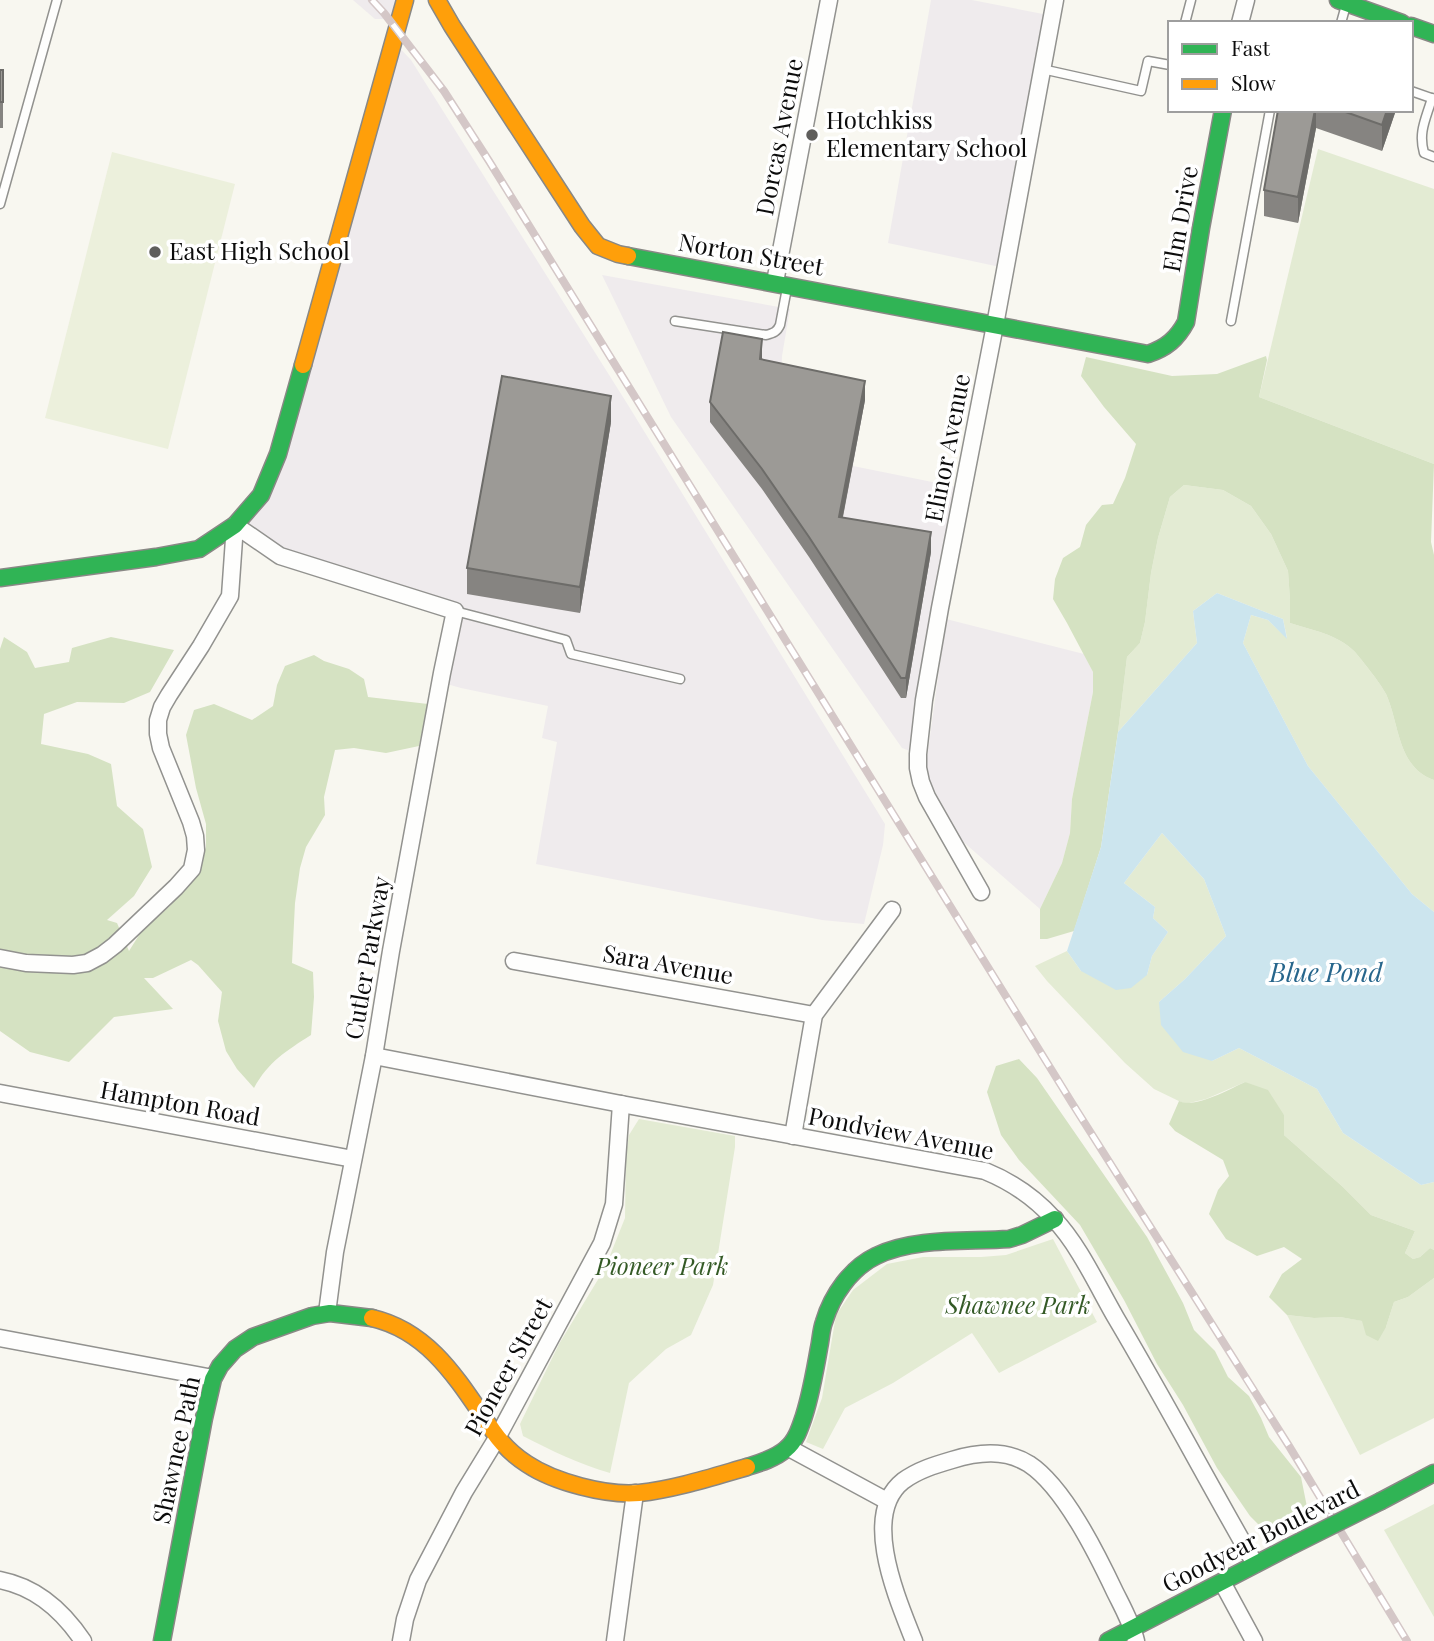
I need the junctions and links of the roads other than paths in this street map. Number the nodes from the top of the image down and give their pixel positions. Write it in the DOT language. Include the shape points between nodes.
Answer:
graph roads {
  1 [pos="57,0"];
  2 [pos="405,0"];
  3 [pos="437,0"];
  4 [pos="829,0"];
  5 [pos="1055,0"];
  6 [pos="1191,0"];
  7 [pos="1246,0"];
  8 [pos="1343,1"];
  9 [pos="1186,21"];
  10 [pos="1241,21"];
  11 [pos="1341,21"];
  12 [pos="1397,21"];
  13 [pos="1413,27"];
  14 [pos="1434,34"];
  15 [pos="1168,65"];
  16 [pos="1042,69"];
  17 [pos="1413,92"];
  18 [pos="1433,99"];
  19 [pos="1223,112"];
  20 [pos="1270,112"];
  21 [pos="1434,157"];
  22 [pos="0,204"];
  23 [pos="781,284"];
  24 [pos="675,321"];
  25 [pos="1231,321"];
  26 [pos="995,325"];
  27 [pos="1180,334"];
  28 [pos="235,525"];
  29 [pos="0,578"];
  30 [pos="454,611"];
  31 [pos="680,679"];
  32 [pos="981,892"];
  33 [pos="892,911"];
  34 [pos="0,958"];
  35 [pos="514,961"];
  36 [pos="814,1015"];
  37 [pos="374,1056"];
  38 [pos="0,1093"];
  39 [pos="621,1104"];
  40 [pos="793,1136"];
  41 [pos="353,1160"];
  42 [pos="1055,1219"];
  43 [pos="327,1313"];
  44 [pos="0,1338"];
  45 [pos="213,1378"];
  46 [pos="497,1438"];
  47 [pos="789,1448"];
  48 [pos="1434,1474"];
  49 [pos="635,1493"];
  50 [pos="887,1501"];
  51 [pos="1255,1564"];
  52 [pos="0,1580"];
  53 [pos="1222,1582"];
  54 [pos="1134,1635"];
  55 [pos="83,1641"];
  56 [pos="162,1641"];
  57 [pos="401,1641"];
  58 [pos="615,1641"];
  59 [pos="915,1641"];
  60 [pos="1108,1641"];
  61 [pos="1254,1641"];
  1 -- 22 [label="lane"];
  2 -- 28 [label="street" via="278,454 261,495"];
  3 -- 23 [label="street, Norton Street" via="598,246 618,254"];
  4 -- 23 [label="street, Dorcas Avenue"];
  5 -- 16 [label="street, Elinor Avenue"];
  6 -- 9 [label="lane"];
  7 -- 10 [label="street"];
  8 -- 11 [label="lane"];
  8 -- 12 [label="street"];
  13 -- 14 [label="street"];
  15 -- 16 [label="lane" via="1148,61 1142,91"];
  16 -- 26 [label="street, Elinor Avenue"];
  17 -- 18 [label="lane"];
  18 -- 21 [label="lane" via="1421,143 1424,153"];
  19 -- 27 [label="street, Elm Drive" via="1189,308"];
  20 -- 25 [label="lane"];
  23 -- 24 [label="lane" via="780,324 774,333"];
  23 -- 26 [label="street, Norton Street"];
  26 -- 27 [label="street, Norton Street" via="1148,354 1162,350"];
  26 -- 32 [label="street, Elinor Avenue" via="940,608 918,754 927,797"];
  28 -- 29 [label="street" via="199,549"];
  28 -- 30 [label="street" via="280,556"];
  28 -- 34 [label="street" via="230,596 158,720 161,748 195,836 191,869 115,945 87,963"];
  30 -- 31 [label="lane" via="566,640 571,654"];
  30 -- 37 [label="street, Cutler Parkway"];
  33 -- 36 [label="street"];
  35 -- 36 [label="street, Sara Avenue"];
  36 -- 40 [label="street"];
  37 -- 39 [label="street, Pondview Avenue"];
  37 -- 41 [label="street, Cutler Parkway"];
  38 -- 41 [label="street, Hampton Road"];
  39 -- 40 [label="street, Pondview Avenue"];
  39 -- 46 [label="street, Pioneer Street" via="614,1203 602,1242"];
  40 -- 42 [label="street, Pondview Avenue" via="985,1171 1015,1185"];
  41 -- 43 [label="street, Cutler Parkway"];
  42 -- 47 [label="street" via="1009,1239 900,1247 855,1269 828,1308 803,1421"];
  42 -- 51 [label="street, Pondview Avenue" via="1133,1346"];
  43 -- 45 [label="street, Shawnee Path" via="246,1340 222,1360"];
  43 -- 46 [label="street, Shawnee Path" via="383,1320 419,1340 466,1388"];
  44 -- 45 [label="street"];
  45 -- 56 [label="street, Shawnee Path"];
  46 -- 49 [label="street, Shawnee Path" via="515,1457 547,1474 601,1490"];
  46 -- 57 [label="street, Pioneer Street" via="418,1580"];
  47 -- 49 [label="street, Shawnee Path" via="696,1481"];
  47 -- 50 [label="street"];
  48 -- 51 [label="street, Goodyear Boulevard, bridge"];
  49 -- 58 [label="street"];
  50 -- 54 [label="street" via="903,1481 921,1470 960,1457 988,1453 1027,1463 1051,1483 1068,1507"];
  50 -- 59 [label="street" via="884,1549"];
  51 -- 53 [label="street, Goodyear Boulevard"];
  52 -- 55 [label="street" via="47,1601"];
  53 -- 54 [label="street, Goodyear Boulevard"];
  53 -- 61 [label="street"];
  54 -- 60 [label="street, Goodyear Boulevard"];
}
